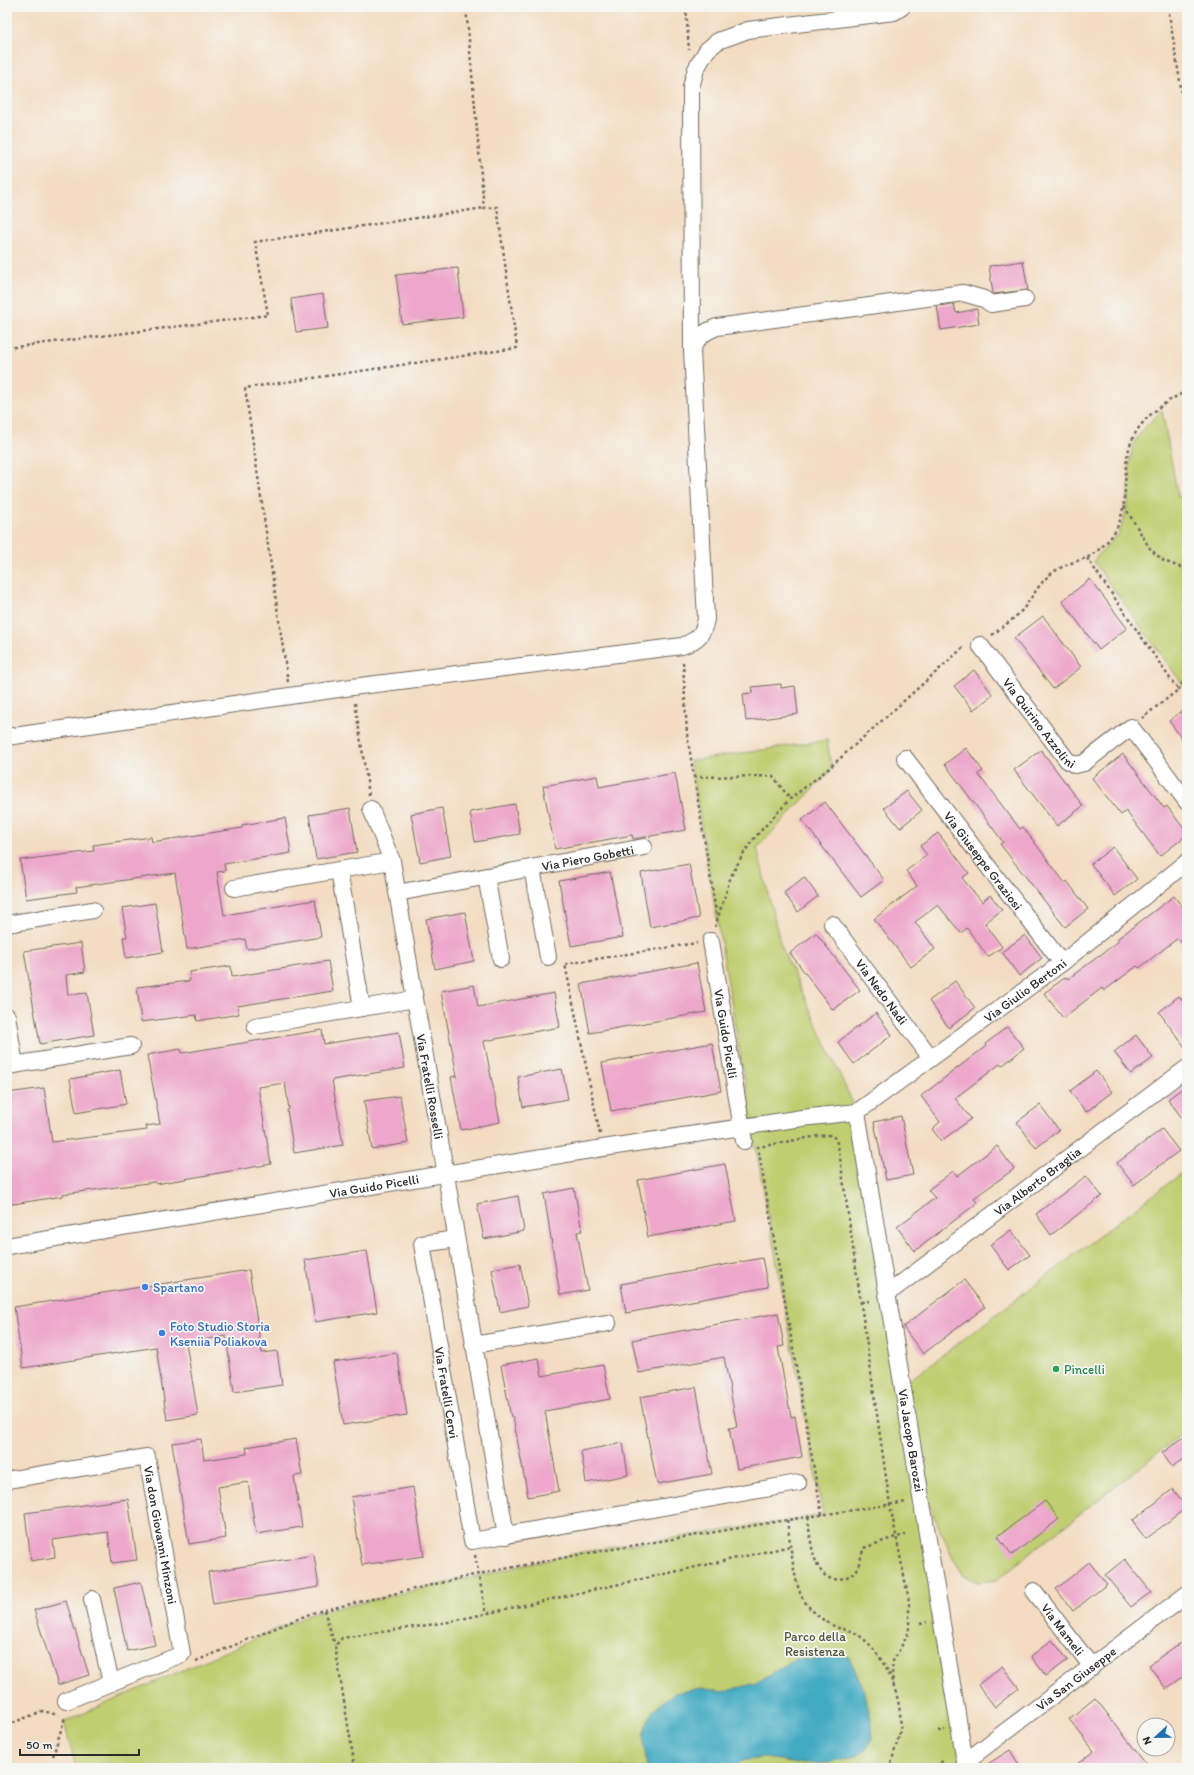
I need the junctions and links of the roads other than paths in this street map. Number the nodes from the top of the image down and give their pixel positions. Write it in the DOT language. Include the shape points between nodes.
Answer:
graph roads {
  1 [pos="902,7"];
  2 [pos="1025,299"];
  3 [pos="692,350"];
  4 [pos="980,645"];
  5 [pos="7,737"];
  6 [pos="905,758"];
  7 [pos="1187,802"];
  8 [pos="371,809"];
  9 [pos="644,847"];
  10 [pos="392,861"];
  11 [pos="1187,862"];
  12 [pos="532,868"];
  13 [pos="339,870"];
  14 [pos="486,876"];
  15 [pos="234,888"];
  16 [pos="397,893"];
  17 [pos="93,910"];
  18 [pos="7,924"];
  19 [pos="832,924"];
  20 [pos="711,941"];
  21 [pos="548,957"];
  22 [pos="501,959"];
  23 [pos="1062,963"];
  24 [pos="415,999"];
  25 [pos="362,1008"];
  26 [pos="7,1016"];
  27 [pos="255,1026"];
  28 [pos="131,1046"];
  29 [pos="931,1058"];
  30 [pos="11,1065"];
  31 [pos="1187,1068"];
  32 [pos="857,1112"];
  33 [pos="743,1134"];
  34 [pos="446,1175"];
  35 [pos="456,1239"];
  36 [pos="7,1246"];
  37 [pos="887,1294"];
  38 [pos="608,1323"];
  39 [pos="473,1344"];
  40 [pos="7,1480"];
  41 [pos="798,1483"];
  42 [pos="506,1536"];
  43 [pos="1034,1591"];
  44 [pos="1187,1594"];
  45 [pos="92,1599"];
  46 [pos="1092,1667"];
  47 [pos="111,1683"];
  48 [pos="68,1710"];
  49 [pos="966,1765"];
  1 -- 3 [label="street" via="894,12 748,30 718,41 707,50 696,69 691,87"];
  2 -- 3 [label="street" via="991,304 984,299 963,293 717,327 701,334"];
  3 -- 5 [label="street" via="706,620 699,637 682,646 352,687"];
  4 -- 7 [label="street, Via Quirino Azzolini" via="1067,760 1075,766 1084,762 1131,726"];
  6 -- 23 [label="street, Via Giuseppe Graziosi"];
  8 -- 10 [label="street, Via Fratelli Rosselli"];
  9 -- 12 [label="street, Via Piero Gobetti"];
  10 -- 13 [label="street"];
  10 -- 16 [label="street, Via Fratelli Rosselli"];
  11 -- 23 [label="street, Via Giulio Bertoni"];
  12 -- 14 [label="street, Via Piero Gobetti"];
  12 -- 21 [label="street, Via Piero Gobetti"];
  13 -- 15 [label="street"];
  13 -- 25 [label="street"];
  14 -- 16 [label="street, Via Piero Gobetti"];
  14 -- 22 [label="street"];
  16 -- 24 [label="street, Via Fratelli Rosselli"];
  17 -- 18 [label="street"];
  19 -- 29 [label="street, Via Nedo Nadi"];
  20 -- 33 [label="street, Via Guido Picelli"];
  23 -- 29 [label="street, Via Giulio Bertoni"];
  24 -- 25 [label="street"];
  24 -- 34 [label="street, Via Fratelli Rosselli"];
  25 -- 27 [label="street"];
  26 -- 30 [label="street"];
  28 -- 30 [label="street"];
  29 -- 32 [label="street, Via Giulio Bertoni"];
  31 -- 37 [label="street, Via Alberto Braglia"];
  32 -- 33 [label="street, Via Guido Picelli" via="802,1118"];
  32 -- 37 [label="street, Via Jacopo Barozzi"];
  33 -- 34 [label="street, Via Guido Picelli" via="603,1148"];
  34 -- 35 [label="street"];
  34 -- 36 [label="street, Via Guido Picelli"];
  35 -- 39 [label="street"];
  35 -- 42 [label="street, Via Fratelli Cervi" via="422,1244 472,1541"];
  37 -- 49 [label="street, Via Jacopo Barozzi"];
  38 -- 39 [label="street"];
  39 -- 42 [label="street"];
  40 -- 47 [label="street, Via don Giovanni Minzoni" via="147,1457 182,1654"];
  41 -- 42 [label="street, Via Fratelli Cervi"];
  43 -- 46 [label="street, Via Mameli"];
  44 -- 46 [label="street, Via San Giuseppe"];
  45 -- 47 [label="street"];
  46 -- 49 [label="street, Via San Giuseppe"];
  47 -- 48 [label="street, Via don Giovanni Minzoni"];
}
